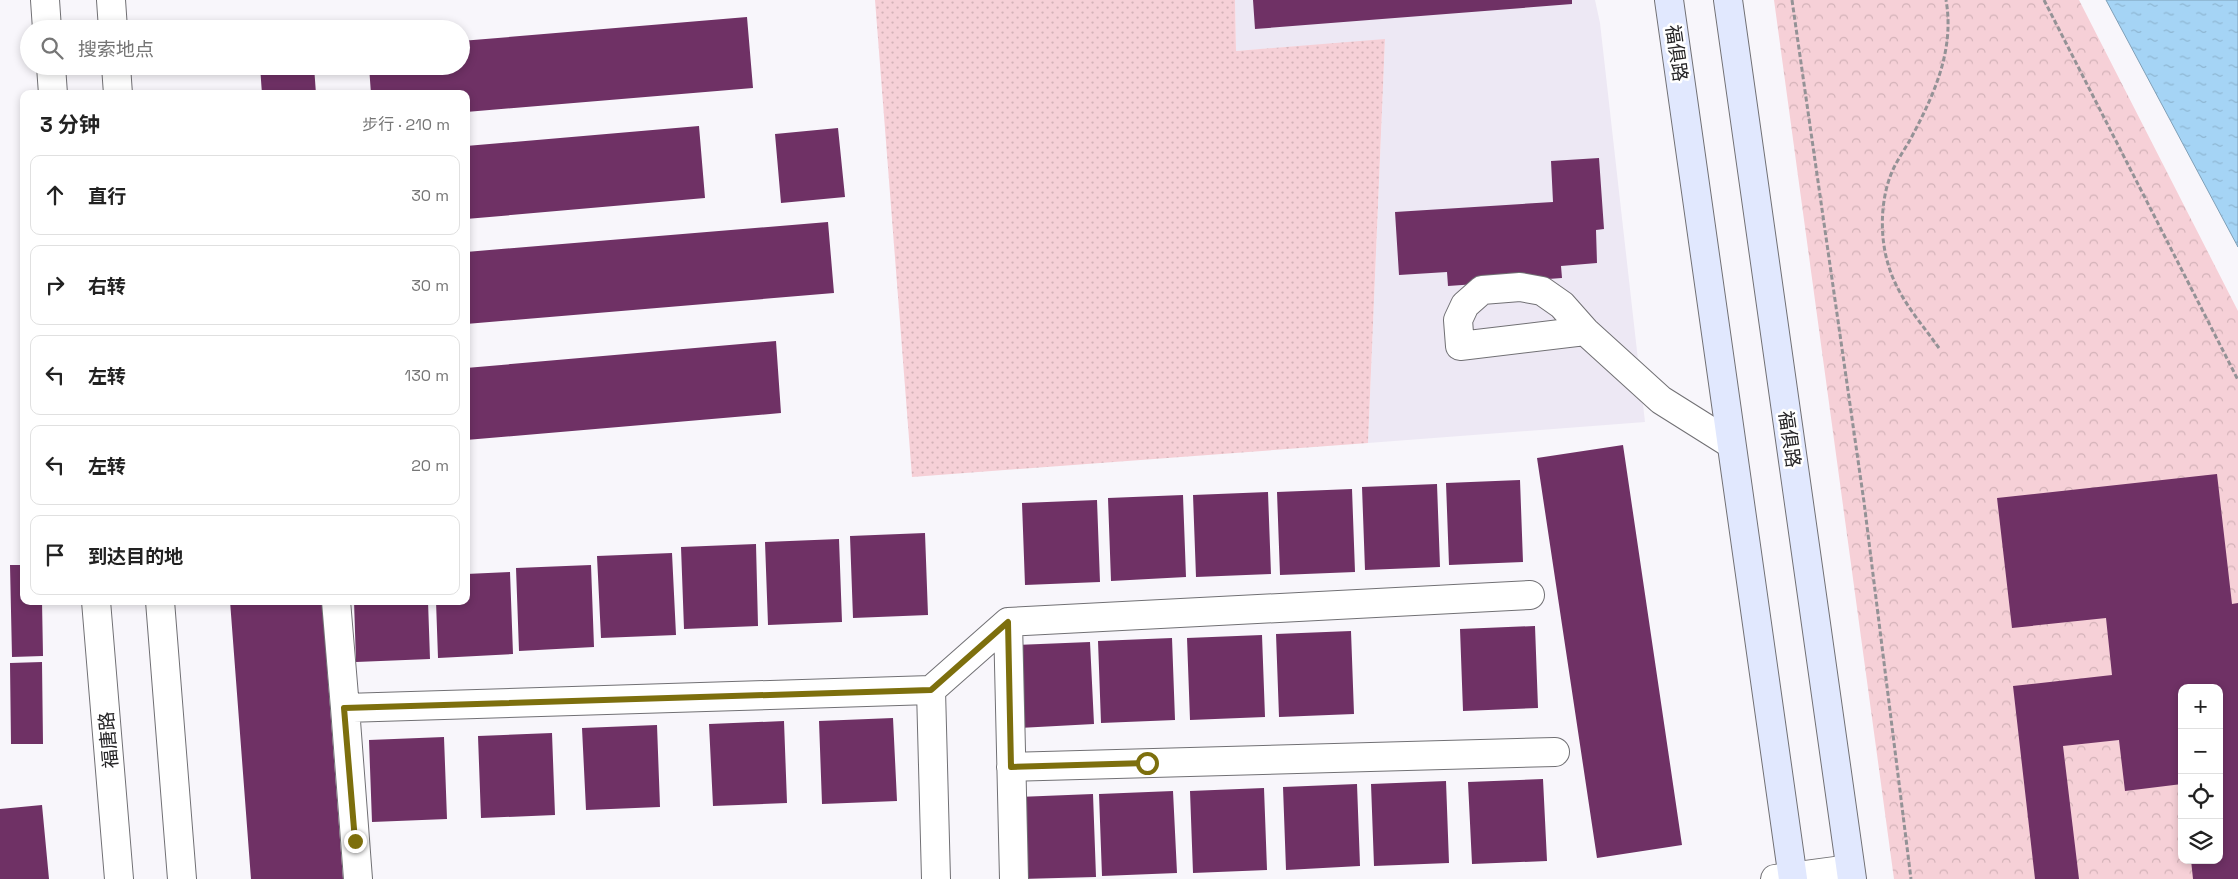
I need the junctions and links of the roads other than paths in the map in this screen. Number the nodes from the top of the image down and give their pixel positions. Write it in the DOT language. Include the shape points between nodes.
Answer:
graph roads {
  1 [pos="45,0"];
  2 [pos="111,0"];
  3 [pos="1669,0"];
  4 [pos="1728,0"];
  5 [pos="46,20"];
  6 [pos="112,20"];
  7 [pos="52,75"];
  8 [pos="117,75"];
  9 [pos="53,90"];
  10 [pos="118,90"];
  11 [pos="1585,331"];
  12 [pos="1732,444"];
  13 [pos="1530,595"];
  14 [pos="96,605"];
  15 [pos="160,605"];
  16 [pos="336,605"];
  17 [pos="1008,622"];
  18 [pos="931,690"];
  19 [pos="344,708"];
  20 [pos="1555,752"];
  21 [pos="1011,767"];
  22 [pos="1851,874"];
  23 [pos="1787,878"];
  24 [pos="119,879"];
  25 [pos="182,879"];
  26 [pos="358,879"];
  27 [pos="936,879"];
  28 [pos="1014,879"];
  1 -- 5 [label="street"];
  2 -- 6 [label="street"];
  3 -- 12 [label="main road, 福俱路"];
  4 -- 22 [label="main road, 福俱路"];
  7 -- 9 [label="street"];
  8 -- 10 [label="street"];
  11 -- 12 [label="street" via="1661,400"];
  12 -- 23 [label="main road, 福俱路"];
  13 -- 17 [label="street"];
  14 -- 24 [label="street, 福唐路"];
  15 -- 25 [label="street"];
  16 -- 19 [label="street"];
  17 -- 18 [label="street"];
  17 -- 21 [label="street"];
  18 -- 19 [label="street"];
  18 -- 27 [label="street"];
  19 -- 26 [label="street"];
  20 -- 21 [label="street"];
  21 -- 28 [label="street"];
  22 -- 23 [label="street"];
}
